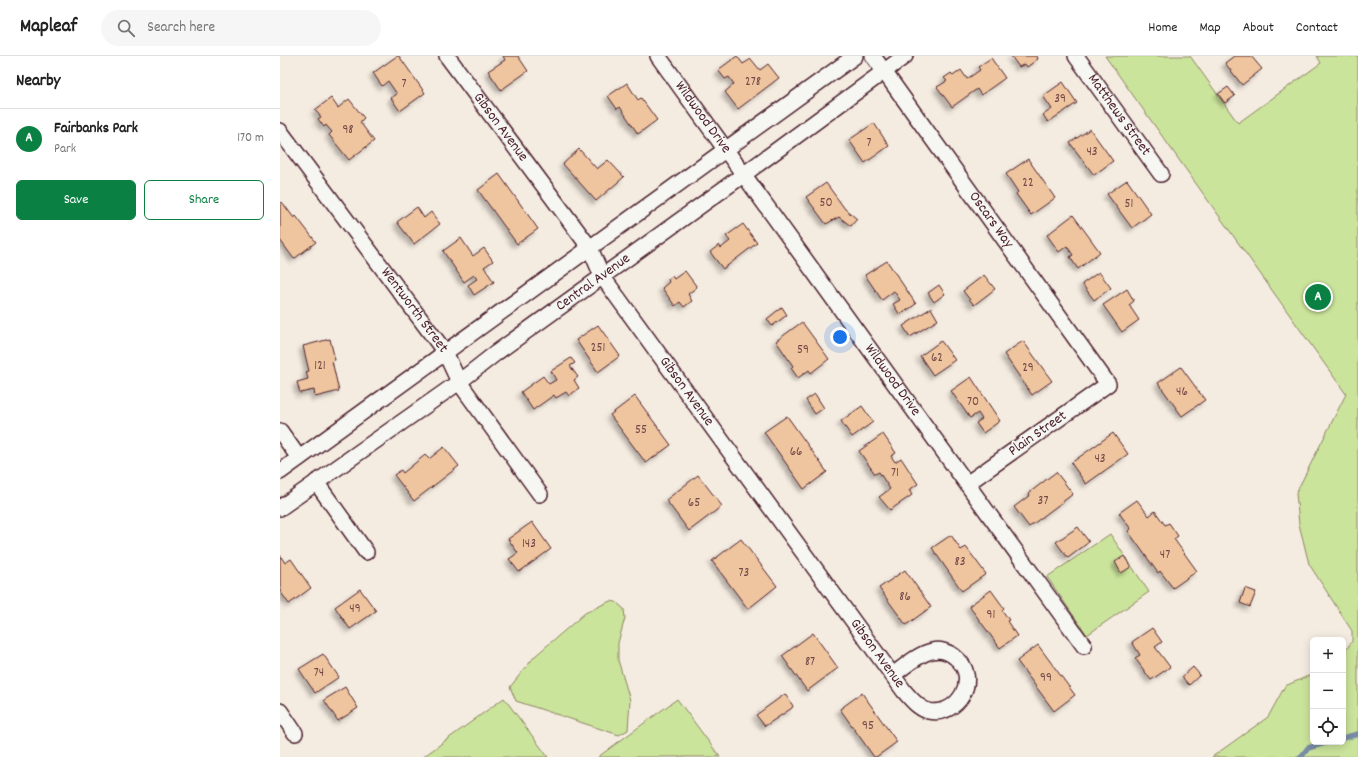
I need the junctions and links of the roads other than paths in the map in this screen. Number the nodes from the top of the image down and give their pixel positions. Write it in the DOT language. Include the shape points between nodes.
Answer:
graph roads {
  1 [pos="447,56"];
  2 [pos="658,56"];
  3 [pos="855,56"];
  4 [pos="873,56"];
  5 [pos="905,56"];
  6 [pos="1076,56"];
  7 [pos="883,71"];
  8 [pos="280,131"];
  9 [pos="726,149"];
  10 [pos="1161,174"];
  11 [pos="743,175"];
  12 [pos="590,248"];
  13 [pos="602,276"];
  14 [pos="445,352"];
  15 [pos="459,382"];
  16 [pos="1108,384"];
  17 [pos="280,431"];
  18 [pos="299,458"];
  19 [pos="280,472"];
  20 [pos="316,482"];
  21 [pos="968,483"];
  22 [pos="540,494"];
  23 [pos="280,508"];
  24 [pos="366,552"];
  25 [pos="1084,646"];
  26 [pos="892,675"];
  27 [pos="280,710"];
  28 [pos="295,733"];
  1 -- 12 [label="street, Gibson Avenue"];
  2 -- 9 [label="street, Wildwood Drive"];
  3 -- 9 [label="street, Central Avenue"];
  4 -- 7 [label="street, Oscars Way"];
  5 -- 7 [label="street, Central Avenue"];
  6 -- 10 [label="street, Matthews Street"];
  7 -- 11 [label="street, Central Avenue"];
  7 -- 16 [label="street, Oscars Way"];
  8 -- 14 [label="street, Wentworth Street"];
  9 -- 11 [label="street, Wildwood Drive"];
  9 -- 12 [label="street, Central Avenue"];
  11 -- 13 [label="street, Central Avenue"];
  11 -- 21 [label="street, Wildwood Drive"];
  12 -- 13 [label="street, Gibson Avenue"];
  12 -- 14 [label="street, Central Avenue"];
  13 -- 15 [label="street, Central Avenue"];
  13 -- 26 [label="street, Gibson Avenue"];
  14 -- 15 [label="street, Wentworth Street"];
  14 -- 18 [label="street, Central Avenue"];
  15 -- 20 [label="street, Central Avenue"];
  15 -- 22 [label="street, Wentworth Street"];
  16 -- 21 [label="street, Plain Street"];
  17 -- 18 [label="street"];
  18 -- 19 [label="street, Central Avenue"];
  20 -- 23 [label="street, Central Avenue"];
  20 -- 24 [label="street"];
  21 -- 25 [label="street, Wildwood Drive"];
  26 -- 26 [label="street, Gibson Avenue" via="916,704 928,711 940,710 956,703 963,695 967,677 955,656 941,651 931,651 922,655"];
  27 -- 28 [label="street"];
}
